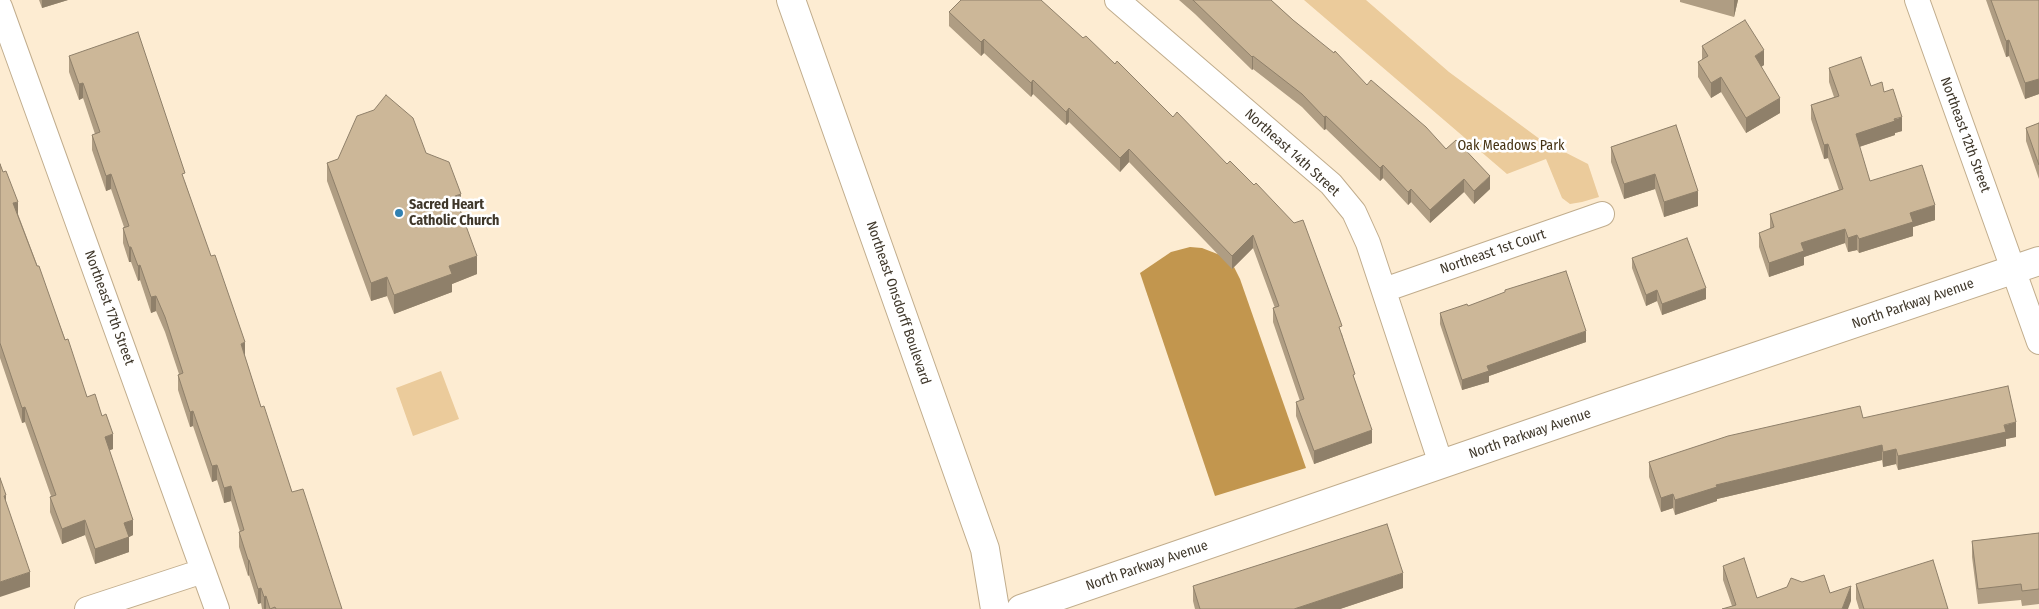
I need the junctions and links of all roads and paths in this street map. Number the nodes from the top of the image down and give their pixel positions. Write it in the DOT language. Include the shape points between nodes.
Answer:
graph roads {
  1 [pos="791,0"];
  2 [pos="1117,0"];
  3 [pos="1917,0"];
  4 [pos="0,7"];
  5 [pos="9,60"];
  6 [pos="1602,214"];
  7 [pos="2039,261"];
  8 [pos="2013,269"];
  9 [pos="1384,290"];
  10 [pos="2039,342"];
  11 [pos="1442,464"];
  12 [pos="203,571"];
  13 [pos="87,609"];
  14 [pos="217,609"];
  15 [pos="995,609"];
  16 [pos="1021,609"];
  1 -- 15 [label="street, Northeast Onsdorff Boulevard" via="985,549"];
  2 -- 9 [label="street, Northeast 14th Street" via="1331,184 1354,212"];
  3 -- 8 [label="street, Northeast 12th Street"];
  4 -- 5 [label="street, Northeast 17th Street"];
  5 -- 12 [label="street, Northeast 17th Street"];
  6 -- 9 [label="street, Northeast 1st Court"];
  7 -- 8 [label="street, North Parkway Avenue"];
  8 -- 10 [label="street, Northeast 12th Street"];
  8 -- 11 [label="street, North Parkway Avenue"];
  9 -- 11 [label="street, Northeast 14th Street"];
  11 -- 16 [label="street, North Parkway Avenue"];
  12 -- 13 [label="street"];
  12 -- 14 [label="street, Northeast 17th Street"];
}
